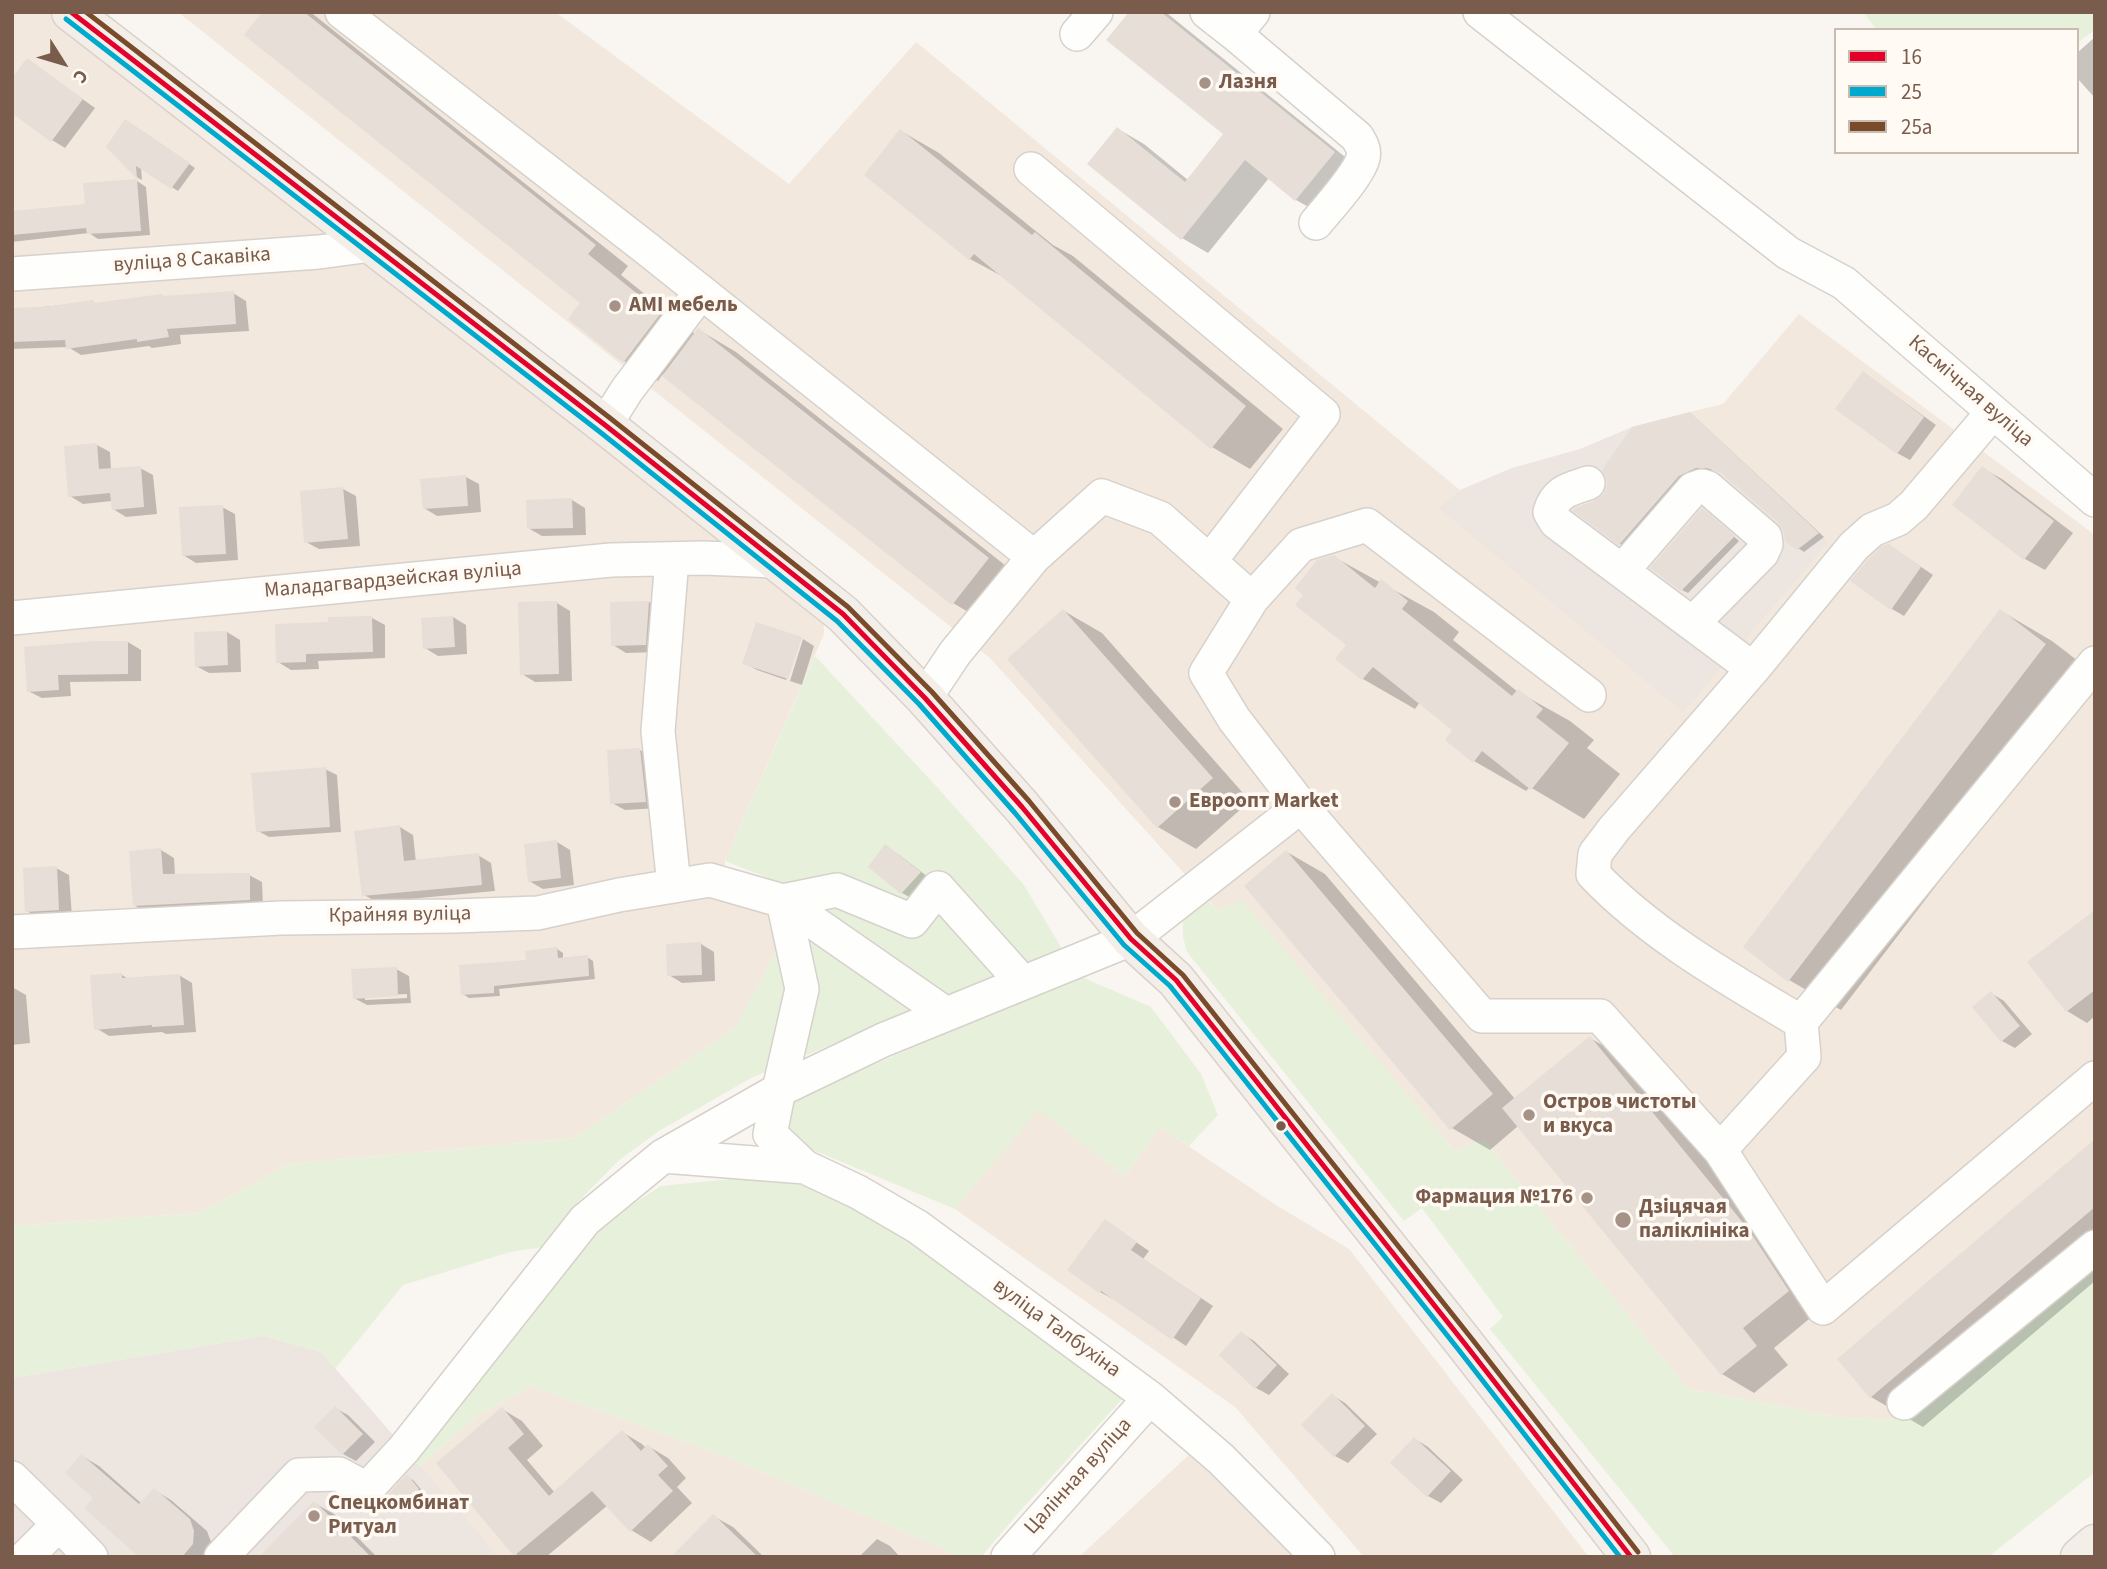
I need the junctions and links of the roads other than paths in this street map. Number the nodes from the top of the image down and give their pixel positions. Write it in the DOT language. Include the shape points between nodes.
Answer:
graph roads {
  1 [pos="71,12"];
  2 [pos="342,12"];
  3 [pos="1207,12"];
  4 [pos="1480,12"];
  5 [pos="1244,23"];
  6 [pos="1031,169"];
  7 [pos="1317,223"];
  8 [pos="371,245"];
  9 [pos="12,274"];
  10 [pos="701,292"];
  11 [pos="1993,412"];
  12 [pos="606,425"];
  13 [pos="1588,483"];
  14 [pos="2095,500"];
  15 [pos="1034,557"];
  16 [pos="672,559"];
  17 [pos="774,561"];
  18 [pos="1210,561"];
  19 [pos="1622,571"];
  20 [pos="1252,599"];
  21 [pos="12,618"];
  22 [pos="1693,623"];
  23 [pos="2094,665"];
  24 [pos="1753,669"];
  25 [pos="1589,695"];
  26 [pos="925,698"];
  27 [pos="1301,806"];
  28 [pos="674,886"];
  29 [pos="783,901"];
  30 [pos="12,932"];
  31 [pos="1131,939"];
  32 [pos="1023,983"];
  33 [pos="946,1014"];
  34 [pos="1801,1022"];
  35 [pos="2095,1078"];
  36 [pos="779,1090"];
  37 [pos="1720,1150"];
  38 [pos="663,1156"];
  39 [pos="805,1167"];
  40 [pos="2095,1247"];
  41 [pos="1150,1398"];
  42 [pos="1904,1402"];
  43 [pos="12,1478"];
  44 [pos="58,1524"];
  45 [pos="2095,1544"];
  46 [pos="26,1557"];
  47 [pos="91,1557"];
  48 [pos="222,1557"];
  49 [pos="1008,1557"];
  50 [pos="1318,1557"];
  51 [pos="1631,1557"];
  52 [pos="2080,1557"];
  1 -- 8 [label="main road"];
  2 -- 10 [label="street"];
  3 -- 5 [label="street"];
  4 -- 11 [label="street, Касмічная вуліца" via="1788,253 1844,284"];
  5 -- 7 [label="street" via="1363,146 1357,171"];
  6 -- 18 [label="street" via="1324,414"];
  8 -- 9 [label="street, вуліца 8 Сакавіка"];
  8 -- 12 [label="main road"];
  10 -- 12 [label="street"];
  10 -- 15 [label="street"];
  11 -- 14 [label="street, Касмічная вуліца"];
  11 -- 24 [label="street" via="1914,505 1854,546"];
  12 -- 17 [label="main road"];
  13 -- 19 [label="street" via="1554,500 1550,512 1556,522"];
  15 -- 18 [label="street" via="1102,496 1160,518"];
  15 -- 26 [label="street" via="955,653"];
  16 -- 17 [label="street, Маладагвардзейская вуліца"];
  16 -- 21 [label="street, Маладагвардзейская вуліца" via="597,562"];
  16 -- 28 [label="street" via="657,731"];
  17 -- 26 [label="main road" via="843,614"];
  18 -- 20 [label="street"];
  19 -- 22 [label="street"];
  19 -- 22 [label="street" via="1693,489 1709,488 1765,537 1766,544"];
  20 -- 25 [label="street" via="1301,545 1367,525"];
  20 -- 27 [label="street" via="1206,673 1234,719"];
  22 -- 24 [label="street"];
  23 -- 34 [label="street"];
  24 -- 34 [label="street" via="1614,828 1595,854 1593,874 1613,895 1704,964"];
  26 -- 31 [label="main road"];
  27 -- 31 [label="street"];
  27 -- 37 [label="street" via="1482,1016 1600,1016"];
  28 -- 29 [label="street, Крайняя вуліца" via="709,880"];
  28 -- 30 [label="street, Крайняя вуліца" via="538,912 281,918"];
  29 -- 32 [label="street, Крайняя вуліца" via="836,890 912,921 938,888"];
  29 -- 33 [label="street, Крайняя вуліца"];
  29 -- 36 [label="street" via="802,989"];
  31 -- 32 [label="street"];
  31 -- 51 [label="main road" via="1176,980"];
  32 -- 33 [label="street"];
  33 -- 36 [label="street"];
  34 -- 37 [label="street" via="1804,1057"];
  35 -- 37 [label="street" via="1823,1308"];
  36 -- 38 [label="street"];
  36 -- 39 [label="street, вуліца Талбухіна" via="770,1134"];
  38 -- 39 [label="street"];
  38 -- 48 [label="street" via="585,1220 404,1450 367,1489 338,1474 299,1475"];
  39 -- 41 [label="street, вуліца Талбухіна" via="918,1227"];
  40 -- 42 [label="street"];
  41 -- 49 [label="street, Цалінная вуліца"];
  41 -- 50 [label="street, вуліца Талбухіна" via="1221,1459"];
  43 -- 44 [label="street"];
  44 -- 46 [label="street"];
  44 -- 47 [label="street"];
  45 -- 52 [label="main road"];
}
